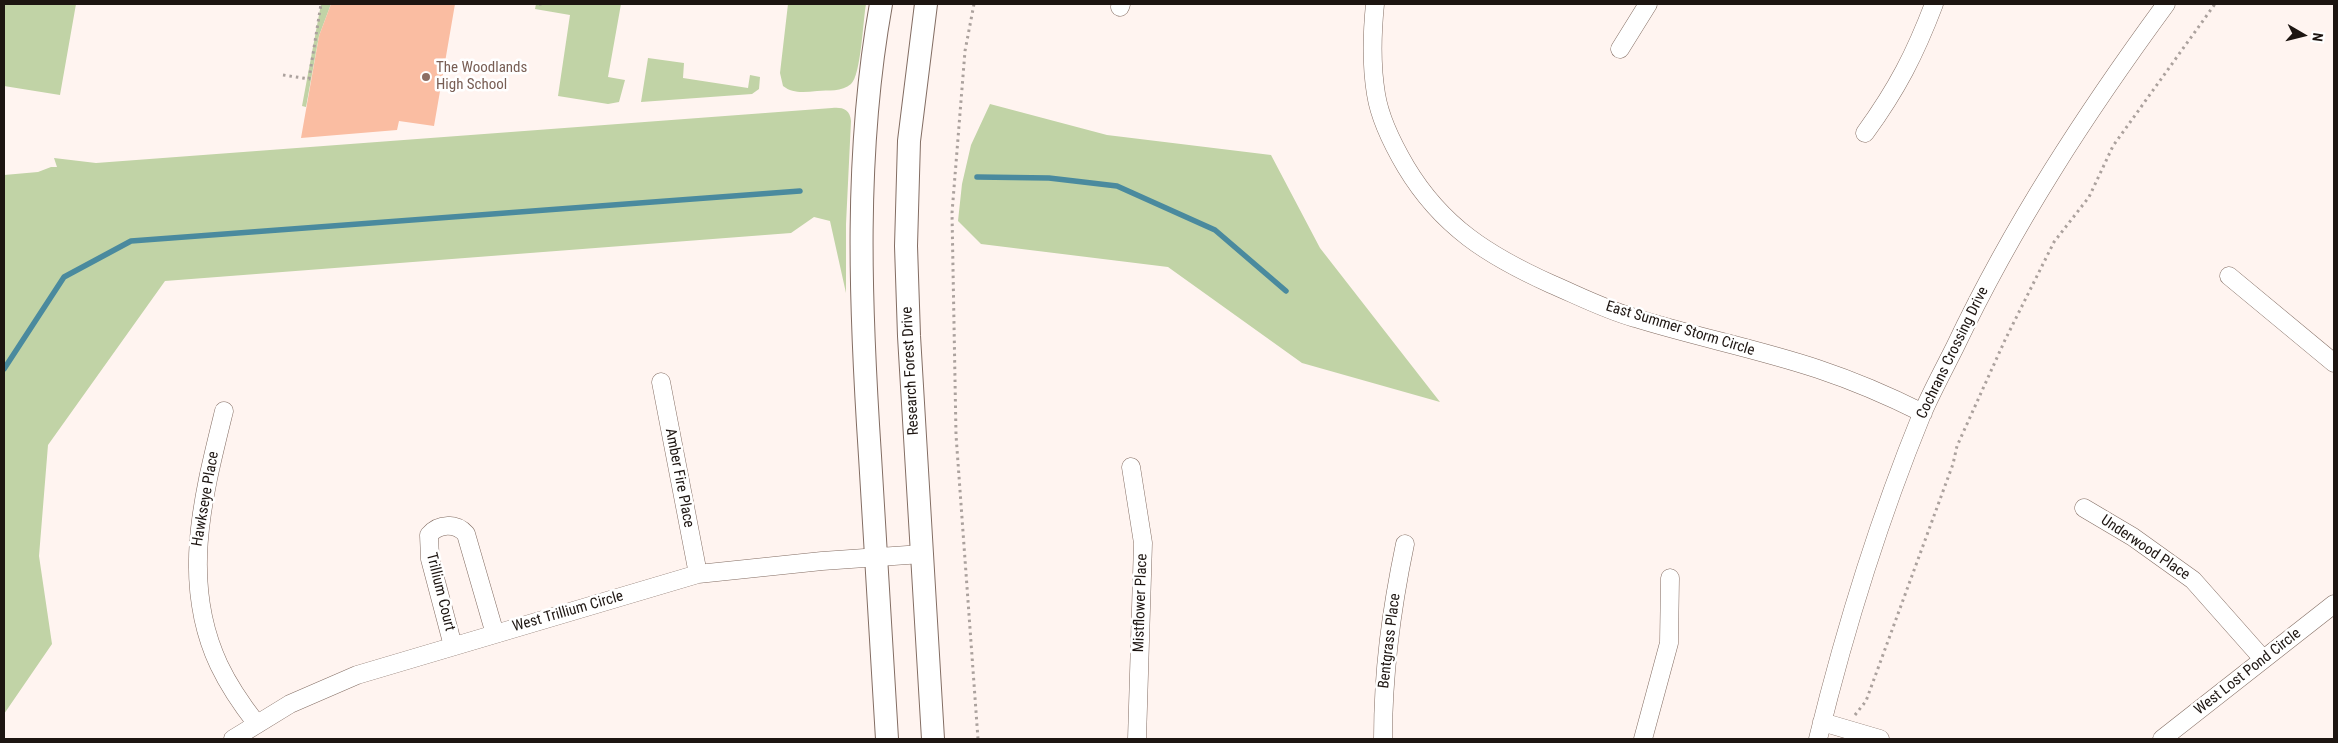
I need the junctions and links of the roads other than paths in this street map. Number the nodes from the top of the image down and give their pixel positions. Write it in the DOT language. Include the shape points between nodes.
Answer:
graph roads {
  1 [pos="881,4"];
  2 [pos="926,4"];
  3 [pos="1375,4"];
  4 [pos="1648,4"];
  5 [pos="1934,4"];
  6 [pos="2166,4"];
  7 [pos="1620,49"];
  8 [pos="1865,133"];
  9 [pos="2229,276"];
  10 [pos="2334,363"];
  11 [pos="661,382"];
  12 [pos="224,412"];
  13 [pos="1923,413"];
  14 [pos="1131,467"];
  15 [pos="2084,508"];
  16 [pos="1405,544"];
  17 [pos="922,554"];
  18 [pos="876,558"];
  19 [pos="698,574"];
  20 [pos="1670,578"];
  21 [pos="2334,604"];
  22 [pos="495,634"];
  23 [pos="453,646"];
  24 [pos="2263,659"];
  25 [pos="256,723"];
  26 [pos="1820,731"];
  27 [pos="233,739"];
  28 [pos="887,739"];
  29 [pos="933,739"];
  30 [pos="1137,739"];
  31 [pos="1383,739"];
  32 [pos="1643,739"];
  33 [pos="1880,739"];
  34 [pos="2162,739"];
  1 -- 18 [label="main road" via="865,135 861,248 862,338"];
  2 -- 17 [label="main road, Research Forest Drive" via="910,125 906,187 909,336"];
  3 -- 13 [label="street, East Summer Storm Circle" via="1372,67 1384,124 1416,183 1463,235 1497,257 1593,303 1634,318 1816,369 1865,386"];
  4 -- 7 [label="street"];
  5 -- 8 [label="street" via="1918,47 1892,95"];
  6 -- 13 [label="street, Cochrans Crossing Drive" via="2100,94 2036,194 1984,287"];
  9 -- 10 [label="street"];
  11 -- 19 [label="street, Amber Fire Place"];
  12 -- 25 [label="street, Hawkseye Place" via="198,535 198,588 208,635 219,664"];
  13 -- 26 [label="street, Cochrans Crossing Drive" via="1863,577"];
  14 -- 30 [label="street, Mistflower Place" via="1142,543"];
  15 -- 24 [label="street, Underwood Place" via="2160,555 2193,580"];
  16 -- 31 [label="street, Bentgrass Place" via="1391,611 1383,687"];
  17 -- 18 [label="street, West Trillium Circle"];
  17 -- 29 [label="main road, Research Forest Drive"];
  18 -- 19 [label="street, West Trillium Circle"];
  18 -- 28 [label="main road"];
  19 -- 22 [label="street, West Trillium Circle"];
  20 -- 32 [label="street" via="1669,643"];
  21 -- 24 [label="street, West Lost Pond Circle"];
  22 -- 23 [label="street, West Trillium Circle"];
  22 -- 23 [label="street, Trillium Court" via="466,534 461,528 443,526 429,535 430,559"];
  23 -- 25 [label="street, West Trillium Circle" via="357,675 290,704"];
  24 -- 34 [label="street, West Lost Pond Circle"];
  25 -- 27 [label="street, West Trillium Circle"];
  26 -- 33 [label="street" via="1844,728"];
}
